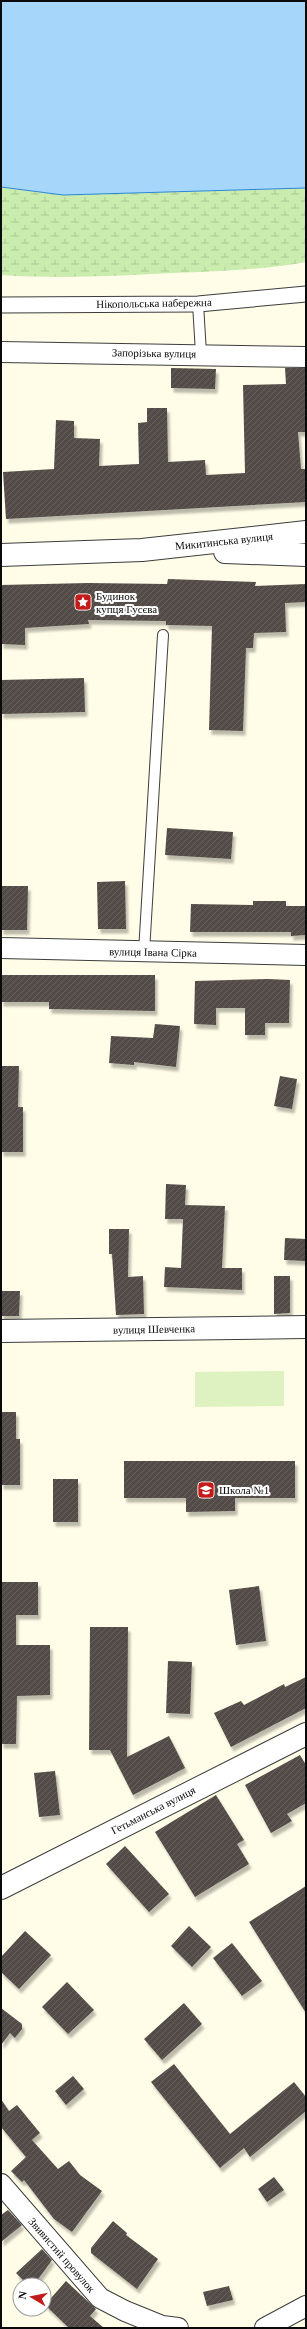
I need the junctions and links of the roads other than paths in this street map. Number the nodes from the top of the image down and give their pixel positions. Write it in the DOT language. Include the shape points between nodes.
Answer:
graph roads {
  1 [pos="306,294"];
  2 [pos="198,304"];
  3 [pos="1,305"];
  4 [pos="1,352"];
  5 [pos="200,354"];
  6 [pos="306,357"];
  7 [pos="306,532"];
  8 [pos="142,550"];
  9 [pos="1,555"];
  10 [pos="306,555"];
  11 [pos="163,635"];
  12 [pos="1,948"];
  13 [pos="144,952"];
  14 [pos="306,955"];
  15 [pos="306,1327"];
  16 [pos="1,1331"];
  17 [pos="306,1734"];
  18 [pos="1,1888"];
  19 [pos="1,2184"];
  20 [pos="306,2306"];
  21 [pos="178,2328"];
  22 [pos="265,2328"];
  1 -- 2 [label="street, Нікопольська набережна"];
  2 -- 3 [label="street, Нікопольська набережна"];
  2 -- 5 [label="lane"];
  4 -- 5 [label="street, Запорізька вулиця"];
  5 -- 6 [label="street, Запорізька вулиця"];
  7 -- 8 [label="street, Микитинська вулиця"];
  8 -- 9 [label="street, Микитинська вулиця"];
  8 -- 10 [label="street, Микитинська вулиця"];
  11 -- 13 [label="lane"];
  12 -- 13 [label="street, вулиця Івана Сірка"];
  13 -- 14 [label="street, вулиця Івана Сірка"];
  15 -- 16 [label="street, вулиця Шевченка"];
  17 -- 18 [label="street, Гетьманська вулиця"];
  19 -- 21 [label="street, Звивистий провулок" via="100,2298 162,2326"];
  20 -- 22 [label="street"];
}
